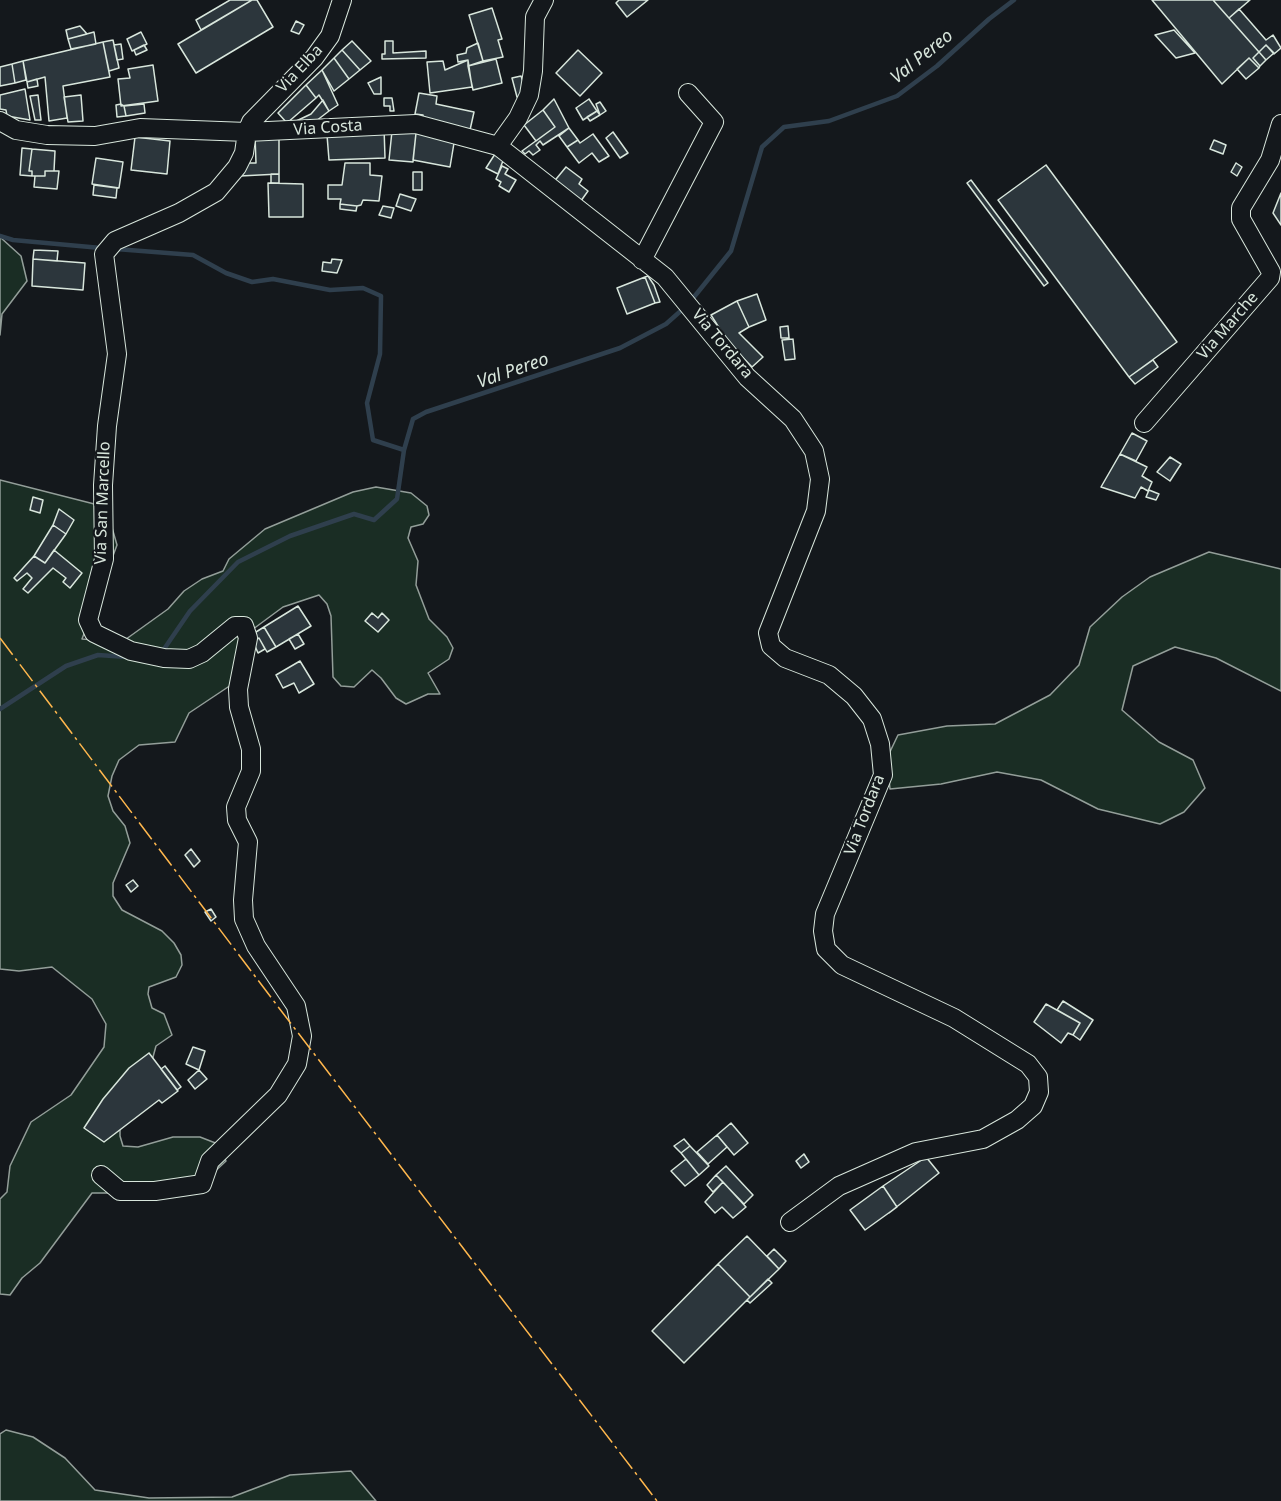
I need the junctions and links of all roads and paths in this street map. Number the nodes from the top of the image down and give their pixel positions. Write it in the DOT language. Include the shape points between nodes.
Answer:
graph roads {
  1 [pos="342,0"];
  2 [pos="544,0"];
  3 [pos="688,93"];
  4 [pos="0,122"];
  5 [pos="1281,124"];
  6 [pos="247,132"];
  7 [pos="498,146"];
  8 [pos="642,260"];
  9 [pos="1144,423"];
  10 [pos="101,1176"];
  11 [pos="790,1222"];
  1 -- 6 [label="street, Via Elba" via="330,36 314,58 251,122"];
  2 -- 7 [label="street" via="535,17 529,95"];
  3 -- 8 [label="street" via="714,122"];
  4 -- 6 [label="street, Via Costa" via="16,130 48,135 95,136 140,128"];
  5 -- 9 [label="street, Via Marche" via="1270,160 1240,208 1240,219 1271,272 1270,278"];
  6 -- 7 [label="street, Via Costa" via="416,124"];
  6 -- 10 [label="street, Via San Marcello" via="241,160 216,192 115,241 104,254 117,354 106,426 104,559 88,620 94,633 131,651 189,659 235,626 244,626 248,638 238,689 251,748 251,771 236,807 237,820 248,842 244,919 256,946 296,1006 302,1036 297,1064 278,1095 210,1161 202,1184 120,1191"];
  7 -- 8 [label="street, Via Tordara"];
  8 -- 11 [label="street, Via Tordara" via="665,277 747,377 793,419 814,451 820,479 816,511 768,633 769,640 785,658 829,675 854,696 872,719 884,775 825,914 826,949 842,965 954,1018 1028,1064 1038,1077 1039,1092 1033,1106 1017,1120 983,1139 916,1152 839,1186"];
}
